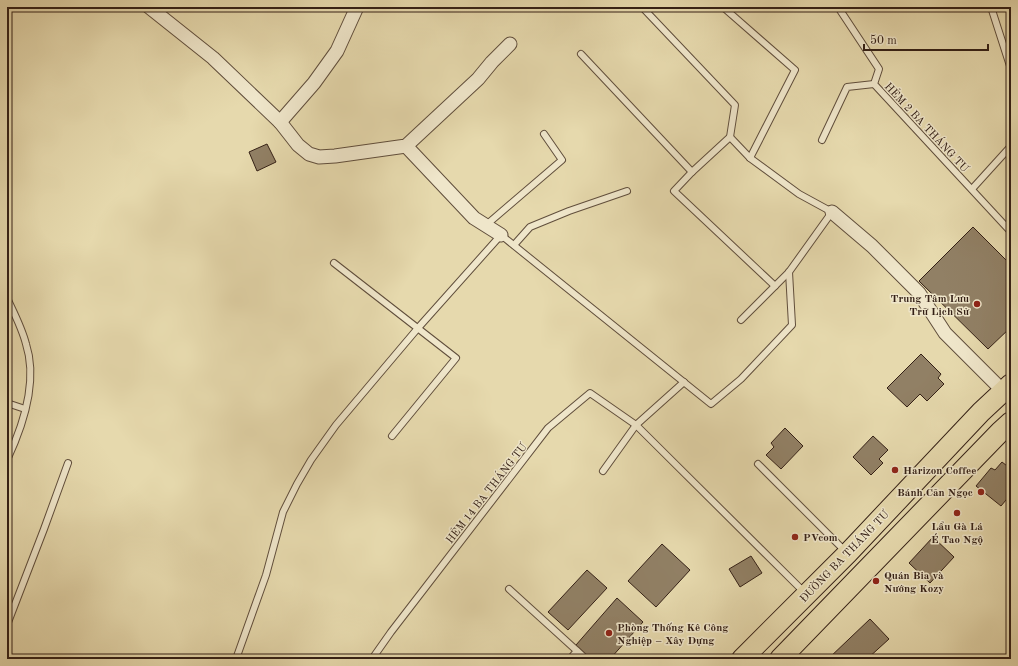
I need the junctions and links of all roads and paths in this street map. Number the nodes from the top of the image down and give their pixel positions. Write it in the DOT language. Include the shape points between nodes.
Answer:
graph roads {
  1 [pos="149,7"];
  2 [pos="357,7"];
  3 [pos="642,7"];
  4 [pos="723,7"];
  5 [pos="838,7"];
  6 [pos="991,7"];
  7 [pos="510,44"];
  8 [pos="581,54"];
  9 [pos="1011,69"];
  10 [pos="874,84"];
  11 [pos="280,122"];
  12 [pos="544,134"];
  13 [pos="730,137"];
  14 [pos="822,140"];
  15 [pos="406,146"];
  16 [pos="1011,146"];
  17 [pos="750,158"];
  18 [pos="692,172"];
  19 [pos="972,190"];
  20 [pos="627,191"];
  21 [pos="832,212"];
  22 [pos="486,226"];
  23 [pos="1011,232"];
  24 [pos="501,235"];
  25 [pos="514,245"];
  26 [pos="334,263"];
  27 [pos="789,272"];
  28 [pos="774,286"];
  29 [pos="7,298"];
  30 [pos="741,320"];
  31 [pos="418,328"];
  32 [pos="684,382"];
  33 [pos="1007,387"];
  34 [pos="7,403"];
  35 [pos="25,409"];
  36 [pos="981,412"];
  37 [pos="636,425"];
  38 [pos="1005,427"];
  39 [pos="392,436"];
  40 [pos="7,460"];
  41 [pos="68,463"];
  42 [pos="758,464"];
  43 [pos="603,471"];
  44 [pos="848,553"];
  45 [pos="509,589"];
  46 [pos="807,594"];
  47 [pos="7,624"];
  48 [pos="577,651"];
  49 [pos="236,659"];
  50 [pos="372,659"];
  51 [pos="570,659"];
  52 [pos="586,659"];
  53 [pos="742,659"];
  54 [pos="780,659"];
  1 -- 11 [label="street" via="212,58"];
  2 -- 11 [label="street" via="336,51 314,83"];
  3 -- 13 [label="lane" via="735,105"];
  4 -- 17 [label="lane" via="795,70"];
  5 -- 10 [label="lane, HẺM 2 BA THÁNG TƯ" via="879,69"];
  6 -- 9 [label="lane"];
  7 -- 15 [label="street"];
  8 -- 18 [label="lane"];
  10 -- 14 [label="lane" via="847,87"];
  10 -- 19 [label="lane, HẺM 2 BA THÁNG TƯ"];
  11 -- 15 [label="street" via="298,145 309,154 319,157"];
  12 -- 22 [label="lane" via="562,160"];
  13 -- 17 [label="lane"];
  13 -- 18 [label="lane"];
  15 -- 22 [label="street" via="474,218"];
  16 -- 19 [label="lane"];
  17 -- 21 [label="lane" via="799,194"];
  18 -- 28 [label="lane" via="674,192"];
  19 -- 23 [label="lane, HẺM 2 BA THÁNG TƯ"];
  20 -- 25 [label="lane" via="530,227"];
  21 -- 27 [label="lane"];
  21 -- 33 [label="street" via="872,246 919,293 945,333"];
  22 -- 24 [label="street"];
  24 -- 25 [label="lane"];
  24 -- 31 [label="lane"];
  25 -- 32 [label="lane"];
  26 -- 31 [label="lane"];
  27 -- 28 [label="lane"];
  27 -- 32 [label="lane" via="792,325 772,347 741,379 711,404"];
  28 -- 30 [label="lane"];
  29 -- 35 [label="lane" via="27,345 31,377"];
  31 -- 39 [label="lane" via="456,358"];
  31 -- 49 [label="lane" via="336,425 297,484 283,512 266,575"];
  32 -- 37 [label="lane"];
  33 -- 36 [label="main road, ĐƯỜNG BA THÁNG TƯ"];
  34 -- 35 [label="lane"];
  35 -- 40 [label="lane"];
  36 -- 38 [label="main road"];
  36 -- 44 [label="main road, ĐƯỜNG BA THÁNG TƯ"];
  37 -- 43 [label="lane"];
  37 -- 46 [label="lane"];
  37 -- 50 [label="lane, HẺM 14 BA THÁNG TƯ" via="590,393 548,428"];
  38 -- 54 [label="main road"];
  41 -- 47 [label="lane"];
  42 -- 44 [label="lane"];
  44 -- 46 [label="main road, ĐƯỜNG BA THÁNG TƯ"];
  45 -- 48 [label="lane"];
  46 -- 53 [label="main road, ĐƯỜNG BA THÁNG TƯ"];
  48 -- 51 [label="lane"];
  48 -- 52 [label="lane"];
}
